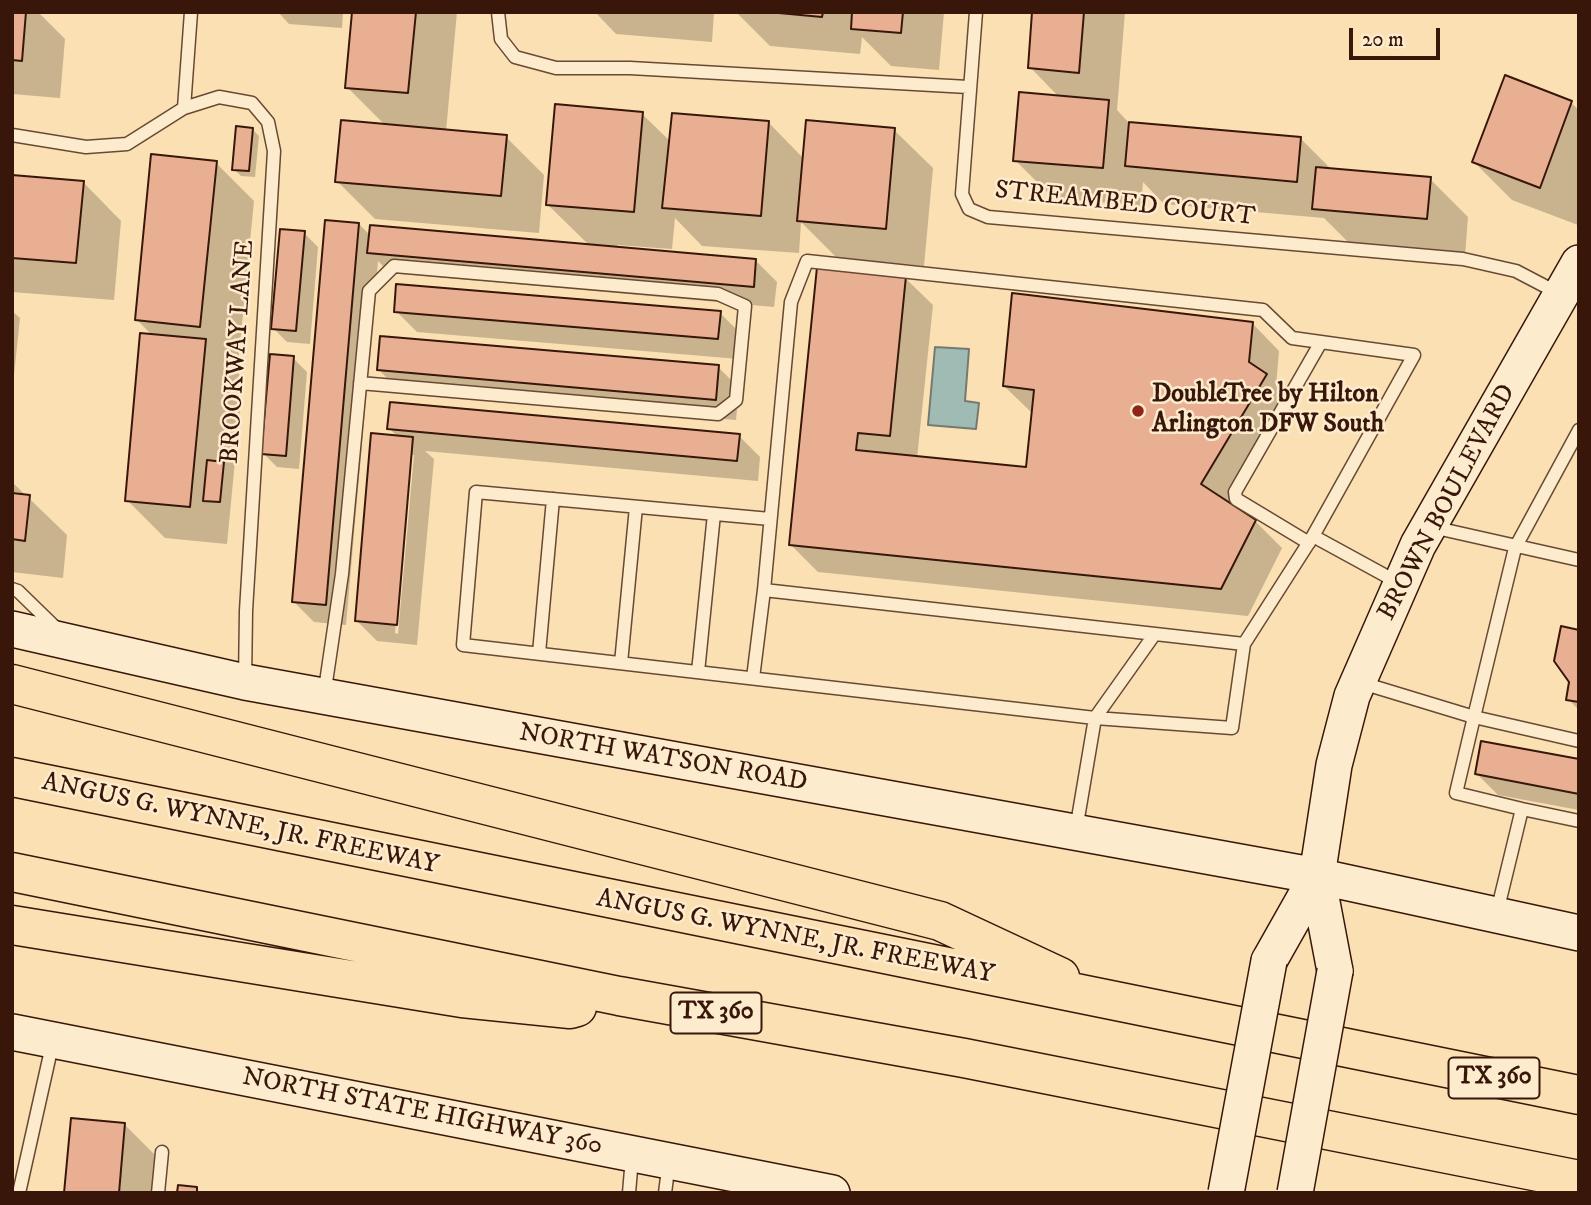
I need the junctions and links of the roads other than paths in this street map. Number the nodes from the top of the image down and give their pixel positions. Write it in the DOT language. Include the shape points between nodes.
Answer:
graph roads {
  1 [pos="191,12"];
  2 [pos="498,12"];
  3 [pos="976,12"];
  4 [pos="968,87"];
  5 [pos="184,108"];
  6 [pos="12,135"];
  7 [pos="1574,273"];
  8 [pos="1321,342"];
  9 [pos="360,383"];
  10 [pos="1579,430"];
  11 [pos="553,499"];
  12 [pos="636,507"];
  13 [pos="714,514"];
  14 [pos="770,519"];
  15 [pos="1429,526"];
  16 [pos="1311,539"];
  17 [pos="1516,548"];
  18 [pos="1579,560"];
  19 [pos="1399,583"];
  20 [pos="12,589"];
  21 [pos="764,590"];
  22 [pos="12,629"];
  23 [pos="1154,635"];
  24 [pos="67,639"];
  25 [pos="1244,644"];
  26 [pos="539,653"];
  27 [pos="621,663"];
  28 [pos="698,672"];
  29 [pos="753,678"];
  30 [pos="245,682"];
  31 [pos="1358,682"];
  32 [pos="12,684"];
  33 [pos="324,696"];
  34 [pos="1474,717"];
  35 [pos="1095,718"];
  36 [pos="1579,741"];
  37 [pos="12,778"];
  38 [pos="1522,809"];
  39 [pos="1579,821"];
  40 [pos="1076,833"];
  41 [pos="12,872"];
  42 [pos="1317,876"];
  43 [pos="1497,915"];
  44 [pos="12,925"];
  45 [pos="1579,933"];
  46 [pos="619,996"];
  47 [pos="1116,1003"];
  48 [pos="12,1032"];
  49 [pos="53,1040"];
  50 [pos="1579,1095"];
  51 [pos="162,1152"];
  52 [pos="632,1154"];
  53 [pos="667,1177"];
  54 [pos="1579,1180"];
  55 [pos="19,1193"];
  56 [pos="158,1193"];
  57 [pos="629,1193"];
  58 [pos="832,1193"];
  59 [pos="1226,1193"];
  60 [pos="1295,1193"];
  1 -- 5 [label="lane"];
  2 -- 4 [label="lane" via="501,39 515,57 556,68"];
  3 -- 4 [label="lane, STREAMBED COURT"];
  4 -- 7 [label="lane, STREAMBED COURT" via="962,194 969,209 988,217 1463,259 1516,271"];
  5 -- 6 [label="lane, BROOKWAY LANE" via="127,144 86,147"];
  5 -- 30 [label="lane, BROOKWAY LANE" via="219,97 252,103 268,122 274,151"];
  7 -- 15 [label="main road, BROWN BOULEVARD"];
  8 -- 14 [label="lane" via="1292,338 1263,310 807,261 791,302"];
  8 -- 16 [label="lane" via="1235,492 1236,499"];
  8 -- 16 [label="lane" via="1414,355"];
  9 -- 9 [label="lane" via="369,291 394,266 718,293 745,306 736,400 718,414"];
  9 -- 33 [label="lane" via="342,574"];
  10 -- 17 [label="lane"];
  11 -- 12 [label="lane"];
  11 -- 26 [label="lane"];
  11 -- 26 [label="lane" via="476,492 463,645"];
  12 -- 13 [label="lane"];
  12 -- 27 [label="lane"];
  13 -- 14 [label="lane"];
  13 -- 28 [label="lane"];
  14 -- 21 [label="lane"];
  15 -- 17 [label="lane"];
  15 -- 19 [label="main road, BROWN BOULEVARD"];
  16 -- 19 [label="lane"];
  16 -- 25 [label="lane"];
  17 -- 18 [label="lane"];
  17 -- 34 [label="lane"];
  19 -- 31 [label="main road, BROWN BOULEVARD"];
  20 -- 24 [label="lane"];
  21 -- 23 [label="lane"];
  21 -- 29 [label="lane"];
  22 -- 24 [label="main road, NORTH WATSON ROAD"];
  23 -- 25 [label="lane"];
  23 -- 35 [label="lane"];
  24 -- 30 [label="main road, NORTH WATSON ROAD"];
  25 -- 35 [label="lane" via="1232,728"];
  26 -- 27 [label="lane"];
  27 -- 28 [label="lane"];
  28 -- 29 [label="lane"];
  29 -- 35 [label="lane"];
  30 -- 33 [label="main road, NORTH WATSON ROAD"];
  31 -- 34 [label="lane"];
  31 -- 42 [label="main road, BROWN BOULEVARD" via="1334,765"];
  32 -- 47 [label="highway" via="940,921"];
  33 -- 40 [label="main road, NORTH WATSON ROAD"];
  34 -- 36 [label="lane"];
  34 -- 38 [label="lane" via="1456,793"];
  35 -- 40 [label="lane"];
  37 -- 47 [label="highway, ANGUS G. WYNNE, JR. FREEWAY / TX 360"];
  38 -- 39 [label="lane"];
  38 -- 43 [label="lane"];
  40 -- 42 [label="main road, NORTH WATSON ROAD"];
  41 -- 46 [label="highway, TX 360"];
  42 -- 43 [label="main road"];
  42 -- 59 [label="main road, bridge" via="1269,961"];
  42 -- 60 [label="main road, bridge" via="1335,971"];
  43 -- 45 [label="main road"];
  44 -- 46 [label="highway" via="462,998 570,1009"];
  46 -- 54 [label="highway, TX 360" via="964,1058"];
  47 -- 50 [label="highway, ANGUS G. WYNNE, JR. FREEWAY / TX 360"];
  48 -- 49 [label="main road, NORTH STATE HIGHWAY 360"];
  49 -- 52 [label="main road, NORTH STATE HIGHWAY 360"];
  49 -- 55 [label="lane"];
  51 -- 56 [label="lane"];
  52 -- 53 [label="main road, NORTH STATE HIGHWAY 360"];
  52 -- 57 [label="lane"];
  53 -- 58 [label="main road, NORTH STATE HIGHWAY 360"];
}
